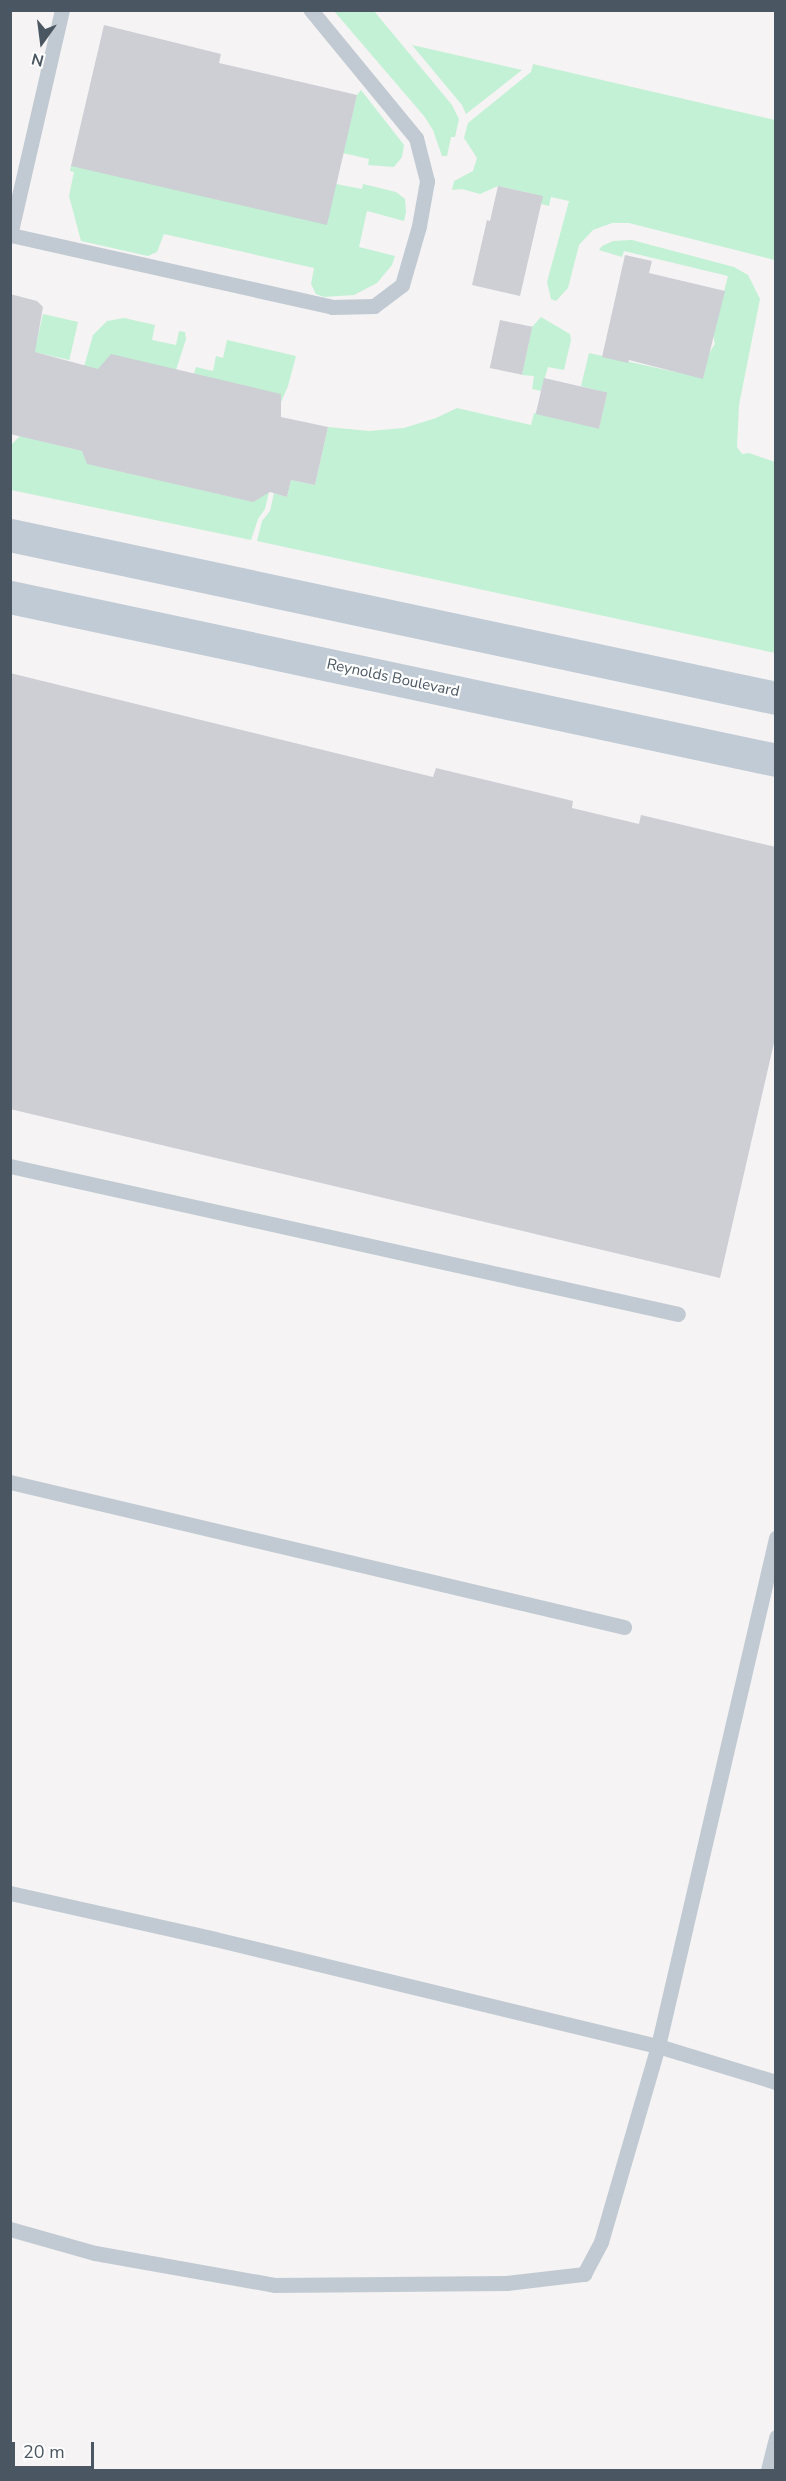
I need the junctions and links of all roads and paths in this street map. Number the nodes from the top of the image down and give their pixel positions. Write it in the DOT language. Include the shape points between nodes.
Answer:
graph roads {
  1 [pos="62,10"];
  2 [pos="311,10"];
  3 [pos="11,235"];
  4 [pos="10,535"];
  5 [pos="10,597"];
  6 [pos="776,698"];
  7 [pos="776,760"];
  8 [pos="10,1166"];
  9 [pos="678,1314"];
  10 [pos="10,1482"];
  11 [pos="776,1538"];
  12 [pos="624,1627"];
  13 [pos="10,1893"];
  14 [pos="658,2046"];
  15 [pos="776,2082"];
  16 [pos="10,2229"];
  17 [pos="776,2437"];
  18 [pos="768,2470"];
  1 -- 3 [label="lane"];
  2 -- 3 [label="lane" via="416,138 427,181 402,285 374,306 332,307"];
  4 -- 6 [label="main road"];
  5 -- 7 [label="main road, Reynolds Boulevard"];
  8 -- 9 [label="lane"];
  10 -- 12 [label="lane"];
  11 -- 14 [label="lane"];
  13 -- 14 [label="lane"];
  14 -- 15 [label="lane"];
  14 -- 16 [label="lane" via="601,2242 584,2274 506,2283 274,2285 95,2253"];
  17 -- 18 [label="lane"];
}
